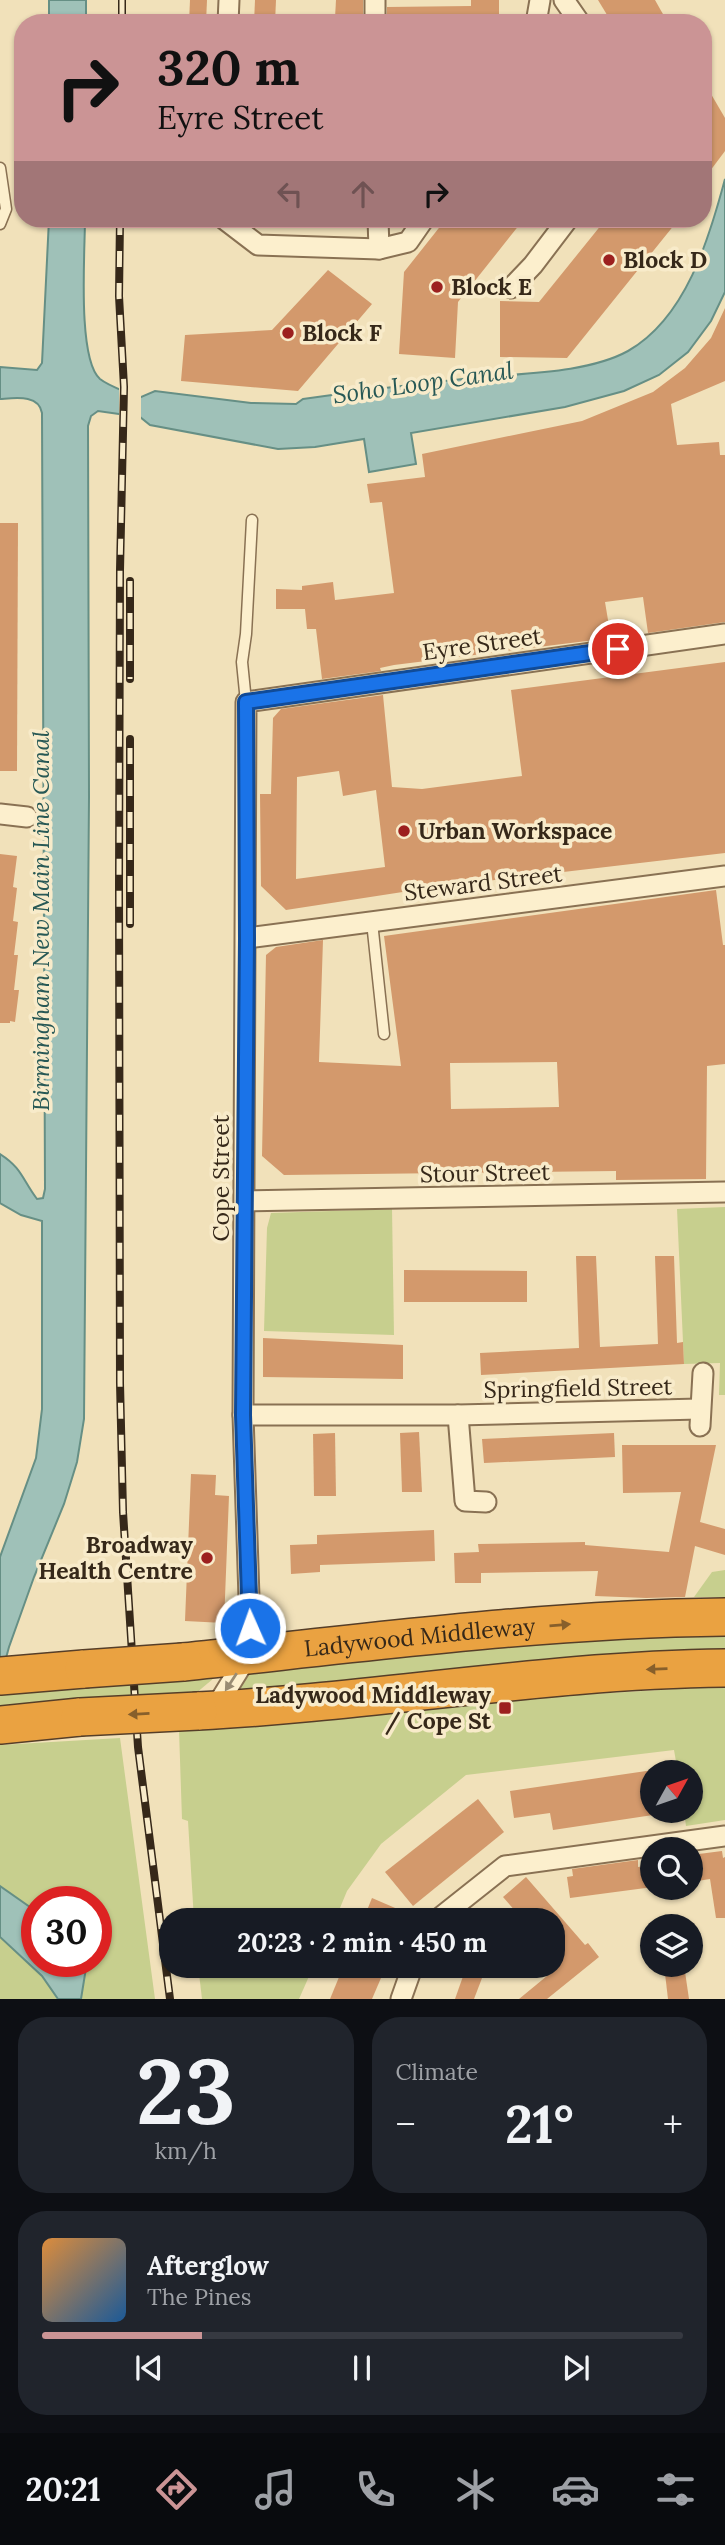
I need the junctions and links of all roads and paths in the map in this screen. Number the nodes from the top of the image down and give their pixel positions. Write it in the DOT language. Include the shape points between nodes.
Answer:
graph roads {
  1 [pos="0,168"];
  2 [pos="0,224"];
  3 [pos="235,228"];
  4 [pos="378,228"];
  5 [pos="418,228"];
  6 [pos="561,228"];
  7 [pos="379,250"];
  8 [pos="511,288"];
  9 [pos="252,520"];
  10 [pos="725,634"];
  11 [pos="246,702"];
  12 [pos="0,814"];
  13 [pos="27,817"];
  14 [pos="725,876"];
  15 [pos="372,922"];
  16 [pos="247,938"];
  17 [pos="384,1034"];
  18 [pos="725,1192"];
  19 [pos="245,1201"];
  20 [pos="703,1373"];
  21 [pos="243,1415"];
  22 [pos="458,1415"];
  23 [pos="486,1502"];
  24 [pos="725,1617"];
  25 [pos="248,1655"];
  26 [pos="725,1668"];
  27 [pos="16,1675"];
  28 [pos="206,1710"];
  29 [pos="17,1724"];
  30 [pos="725,1836"];
  31 [pos="452,1908"];
  32 [pos="408,1978"];
  33 [pos="401,1999"];
  1 -- 2 [label="lane" via="6,209"];
  3 -- 7 [label="street" via="257,245"];
  4 -- 7 [label="street"];
  5 -- 7 [label="street" via="408,242"];
  6 -- 8 [label="street"];
  9 -- 11 [label="lane" via="242,662"];
  10 -- 11 [label="street, Eyre Street"];
  11 -- 16 [label="street, Cope Street"];
  12 -- 13 [label="street"];
  14 -- 15 [label="street, Steward Street"];
  15 -- 16 [label="street, Steward Street"];
  15 -- 17 [label="lane"];
  16 -- 19 [label="street, Cope Street"];
  18 -- 19 [label="street, Stour Street"];
  19 -- 21 [label="street, Cope Street"];
  20 -- 22 [label="street, Springfield Street" via="699,1418"];
  21 -- 22 [label="street, Springfield Street"];
  21 -- 25 [label="street, Cope Street"];
  22 -- 23 [label="street, Springfield Street" via="465,1501"];
  25 -- 24 [label="highway, Ladywood Middleway, one-way" via="605,1621"];
  25 -- 27 [label="highway, Ladywood Middleway, bridge"];
  25 -- 28 [label="street, one-way"];
  26 -- 28 [label="highway, one-way" via="533,1678"];
  28 -- 29 [label="highway, one-way, bridge"];
  30 -- 31 [label="street" via="505,1866"];
  32 -- 33 [label="street"];
}
